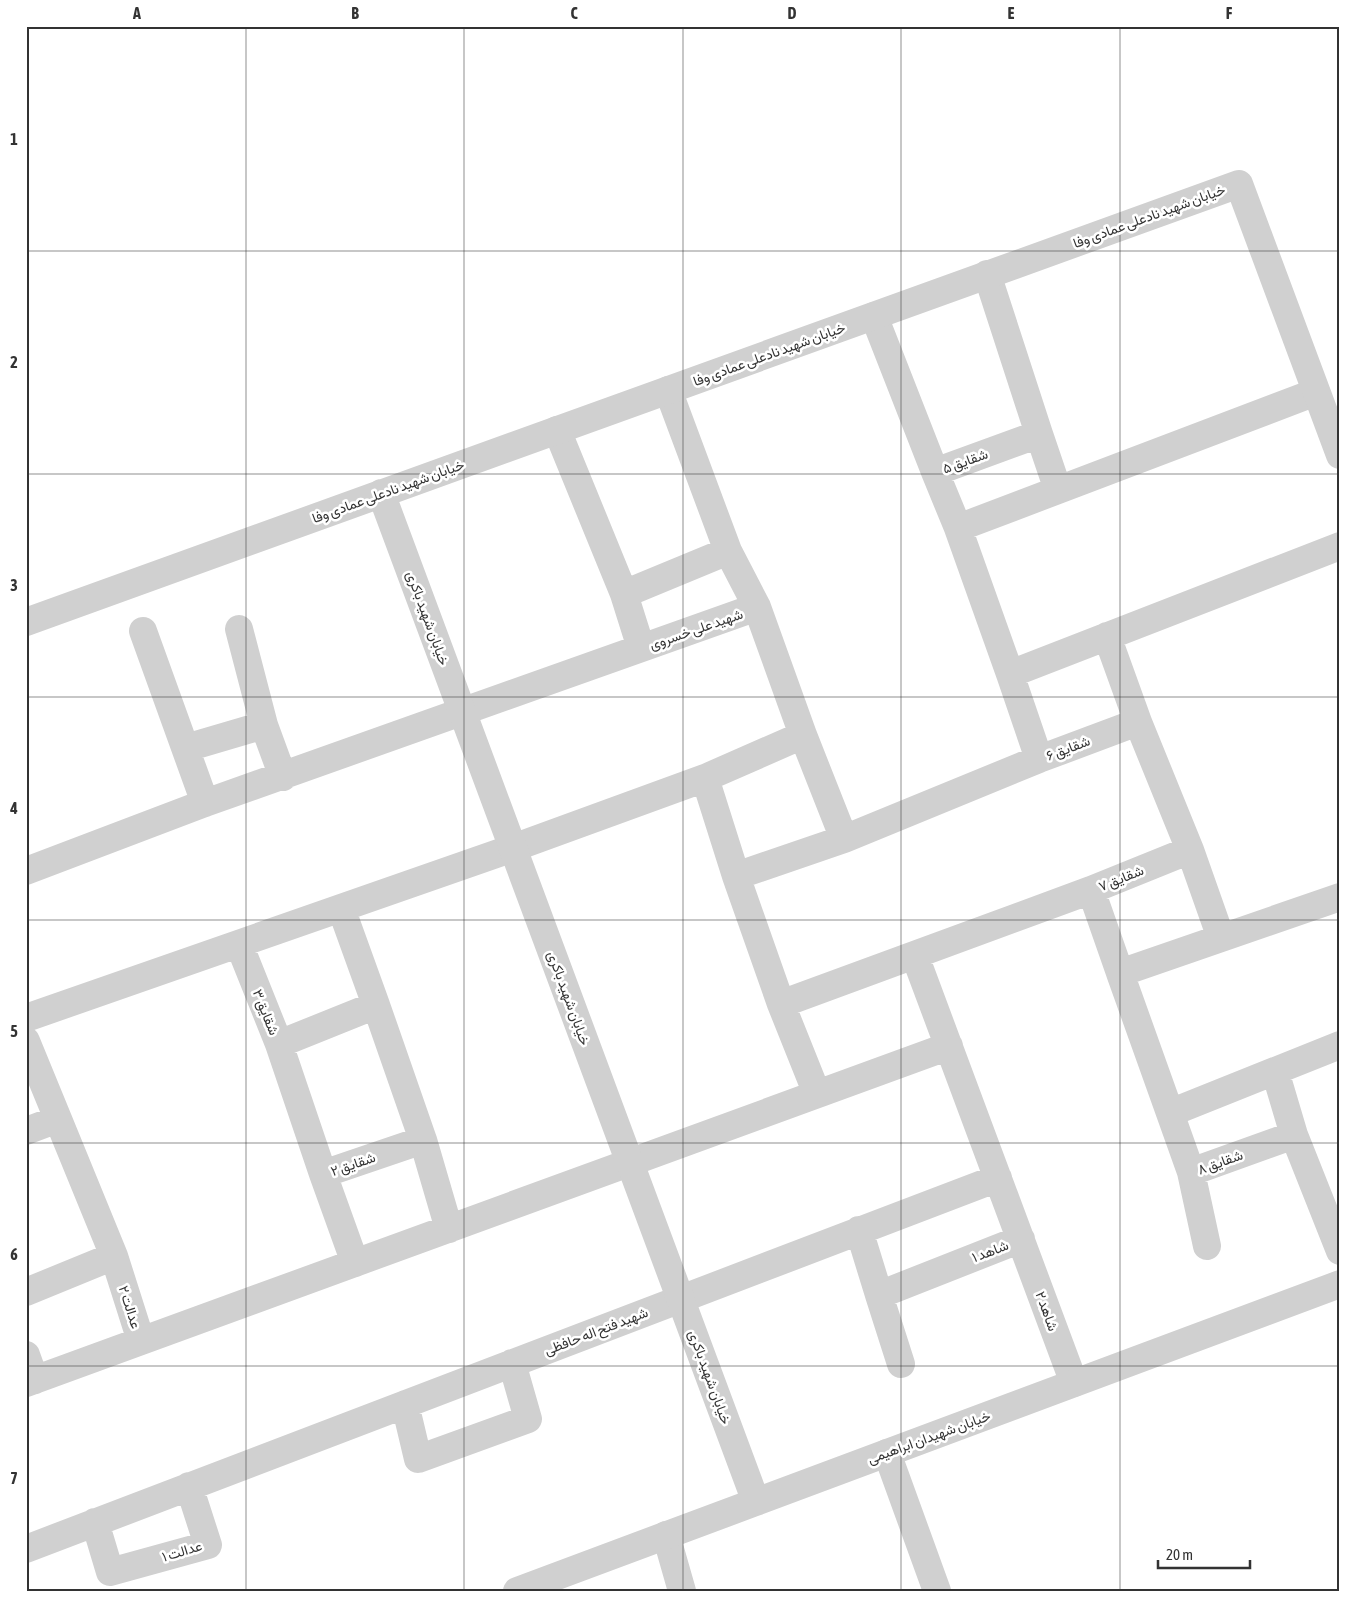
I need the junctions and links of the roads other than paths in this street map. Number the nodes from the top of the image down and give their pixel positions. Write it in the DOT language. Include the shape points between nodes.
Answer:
graph roads {
  1 [pos="987,274"];
  2 [pos="874,316"];
  3 [pos="668,390"];
  4 [pos="1316,392"];
  5 [pos="557,430"];
  6 [pos="1038,434"];
  7 [pos="1340,455"];
  8 [pos="935,472"];
  9 [pos="1058,490"];
  10 [pos="382,494"];
  11 [pos="958,528"];
  12 [pos="1340,546"];
  13 [pos="728,551"];
  14 [pos="624,594"];
  15 [pos="757,607"];
  16 [pos="26,622"];
  17 [pos="238,629"];
  18 [pos="143,631"];
  19 [pos="1107,636"];
  20 [pos="641,648"];
  21 [pos="1010,674"];
  22 [pos="462,711"];
  23 [pos="1138,722"];
  24 [pos="264,725"];
  25 [pos="803,735"];
  26 [pos="186,748"];
  27 [pos="1039,759"];
  28 [pos="283,777"];
  29 [pos="705,778"];
  30 [pos="205,803"];
  31 [pos="844,839"];
  32 [pos="513,848"];
  33 [pos="1190,850"];
  34 [pos="26,871"];
  35 [pos="736,876"];
  36 [pos="1091,890"];
  37 [pos="1340,897"];
  38 [pos="341,908"];
  39 [pos="1221,938"];
  40 [pos="239,944"];
  41 [pos="915,956"];
  42 [pos="1120,973"];
  43 [pos="781,1004"];
  44 [pos="376,1005"];
  45 [pos="26,1018"];
  46 [pos="26,1041"];
  47 [pos="280,1044"];
  48 [pos="949,1046"];
  49 [pos="1340,1046"];
  50 [pos="1274,1071"];
  51 [pos="817,1094"];
  52 [pos="1170,1113"];
  53 [pos="58,1119"];
  54 [pos="26,1131"];
  55 [pos="1294,1135"];
  56 [pos="423,1140"];
  57 [pos="630,1163"];
  58 [pos="1191,1172"];
  59 [pos="323,1174"];
  60 [pos="998,1178"];
  61 [pos="449,1229"];
  62 [pos="859,1230"];
  63 [pos="1021,1239"];
  64 [pos="1207,1246"];
  65 [pos="1340,1251"];
  66 [pos="114,1256"];
  67 [pos="355,1263"];
  68 [pos="1340,1284"];
  69 [pos="26,1292"];
  70 [pos="879,1294"];
  71 [pos="681,1299"];
  72 [pos="141,1341"];
  73 [pos="512,1363"];
  74 [pos="900,1364"];
  75 [pos="29,1373"];
  76 [pos="1074,1383"];
  77 [pos="405,1404"];
  78 [pos="887,1453"];
  79 [pos="189,1486"];
  80 [pos="756,1502"];
  81 [pos="95,1522"];
  82 [pos="666,1535"];
  83 [pos="26,1549"];
  84 [pos="517,1591"];
  85 [pos="682,1591"];
  86 [pos="937,1591"];
  1 -- 2 [label="street, خیابان شهید نادعلی عمادی وفا"];
  1 -- 4 [label="street, خیابان شهید نادعلی عمادی وفا" via="1238,184"];
  1 -- 6 [label="street"];
  2 -- 3 [label="street, خیابان شهید نادعلی عمادی وفا"];
  2 -- 8 [label="street"];
  3 -- 5 [label="street, خیابان شهید نادعلی عمادی وفا"];
  3 -- 13 [label="street, شهید علی خسروی"];
  4 -- 7 [label="street, خیابان شهید نادعلی عمادی وفا"];
  4 -- 9 [label="street"];
  5 -- 10 [label="street, خیابان شهید نادعلی عمادی وفا"];
  5 -- 14 [label="street, شهید علی خسروی"];
  6 -- 8 [label="street, شقایق ۵"];
  6 -- 9 [label="street"];
  8 -- 11 [label="street, شقایق ۵"];
  9 -- 11 [label="street"];
  10 -- 16 [label="street, خیابان شهید نادعلی عمادی وفا"];
  10 -- 22 [label="street, خیابان شهید باکری"];
  11 -- 21 [label="street, شقایق ۵"];
  12 -- 19 [label="street"];
  13 -- 14 [label="street"];
  13 -- 15 [label="street, شهید علی خسروی"];
  14 -- 20 [label="street, شهید علی خسروی"];
  15 -- 20 [label="street, شهید علی خسروی"];
  15 -- 25 [label="street"];
  17 -- 24 [label="street"];
  18 -- 26 [label="street"];
  19 -- 21 [label="street"];
  19 -- 23 [label="street"];
  20 -- 22 [label="street, شهید علی خسروی"];
  21 -- 27 [label="street, شقایق ۶"];
  22 -- 28 [label="street, شهید علی خسروی"];
  22 -- 32 [label="street, خیابان شهید باکری"];
  23 -- 27 [label="street, شقایق ۶"];
  23 -- 33 [label="street"];
  24 -- 26 [label="street"];
  24 -- 28 [label="street"];
  25 -- 29 [label="street"];
  25 -- 31 [label="street"];
  26 -- 30 [label="street"];
  27 -- 31 [label="street"];
  28 -- 30 [label="street, شهید علی خسروی"];
  29 -- 32 [label="street"];
  29 -- 35 [label="street"];
  30 -- 34 [label="street, شهید علی خسروی"];
  31 -- 35 [label="street"];
  32 -- 38 [label="street"];
  32 -- 57 [label="street, خیابان شهید باکری"];
  33 -- 36 [label="street, شقایق ۷"];
  33 -- 39 [label="street"];
  35 -- 43 [label="street"];
  36 -- 41 [label="street"];
  36 -- 42 [label="street, شقایق ۷"];
  37 -- 39 [label="street"];
  38 -- 40 [label="street"];
  38 -- 44 [label="street"];
  39 -- 42 [label="street"];
  40 -- 45 [label="street"];
  40 -- 47 [label="street, شقایق ۳"];
  41 -- 43 [label="street"];
  41 -- 48 [label="street, شاهد ۱"];
  42 -- 52 [label="street, شقایق ۷"];
  43 -- 51 [label="street"];
  44 -- 47 [label="street, شقایق ۳"];
  44 -- 56 [label="street"];
  46 -- 53 [label="street, عدالت ۲"];
  47 -- 59 [label="street"];
  48 -- 51 [label="street"];
  48 -- 60 [label="street, شاهد ۱"];
  49 -- 50 [label="street"];
  50 -- 52 [label="street"];
  50 -- 55 [label="street"];
  51 -- 57 [label="street"];
  52 -- 58 [label="street, شقایق ۸"];
  53 -- 54 [label="street"];
  53 -- 66 [label="street, عدالت ۲"];
  55 -- 58 [label="street, شقایق ۸"];
  55 -- 65 [label="street"];
  56 -- 59 [label="street, شقایق ۲"];
  56 -- 61 [label="street"];
  57 -- 61 [label="street"];
  57 -- 71 [label="street, خیابان شهید باکری"];
  58 -- 64 [label="street"];
  59 -- 67 [label="street, شقایق ۲"];
  60 -- 62 [label="street"];
  60 -- 63 [label="street, شاهد ۱"];
  61 -- 67 [label="street"];
  62 -- 70 [label="street"];
  62 -- 71 [label="street"];
  63 -- 70 [label="street, شاهد ۱"];
  63 -- 76 [label="street, شاهد ۲"];
  66 -- 69 [label="street"];
  66 -- 72 [label="street, عدالت ۲"];
  67 -- 72 [label="street"];
  68 -- 76 [label="street, خیابان شهیدان ابراهیمی"];
  70 -- 74 [label="street"];
  71 -- 73 [label="street, شهید فتح اله حافظی"];
  71 -- 80 [label="street, خیابان شهید باکری"];
  72 -- 75 [label="street, عدالت ۲"];
  73 -- 77 [label="street, شهید فتح اله حافظی"];
  73 -- 77 [label="street" via="528,1419 418,1459"];
  76 -- 78 [label="street, خیابان شهیدان ابراهیمی"];
  77 -- 79 [label="street, شهید فتح اله حافظی"];
  78 -- 80 [label="street, خیابان شهیدان ابراهیمی"];
  78 -- 86 [label="street"];
  79 -- 81 [label="street"];
  79 -- 81 [label="street, عدالت ۱" via="208,1544 110,1572"];
  80 -- 82 [label="street, خیابان شهیدان ابراهیمی"];
  81 -- 83 [label="street"];
  82 -- 84 [label="street, خیابان شهیدان ابراهیمی"];
  82 -- 85 [label="street"];
}
